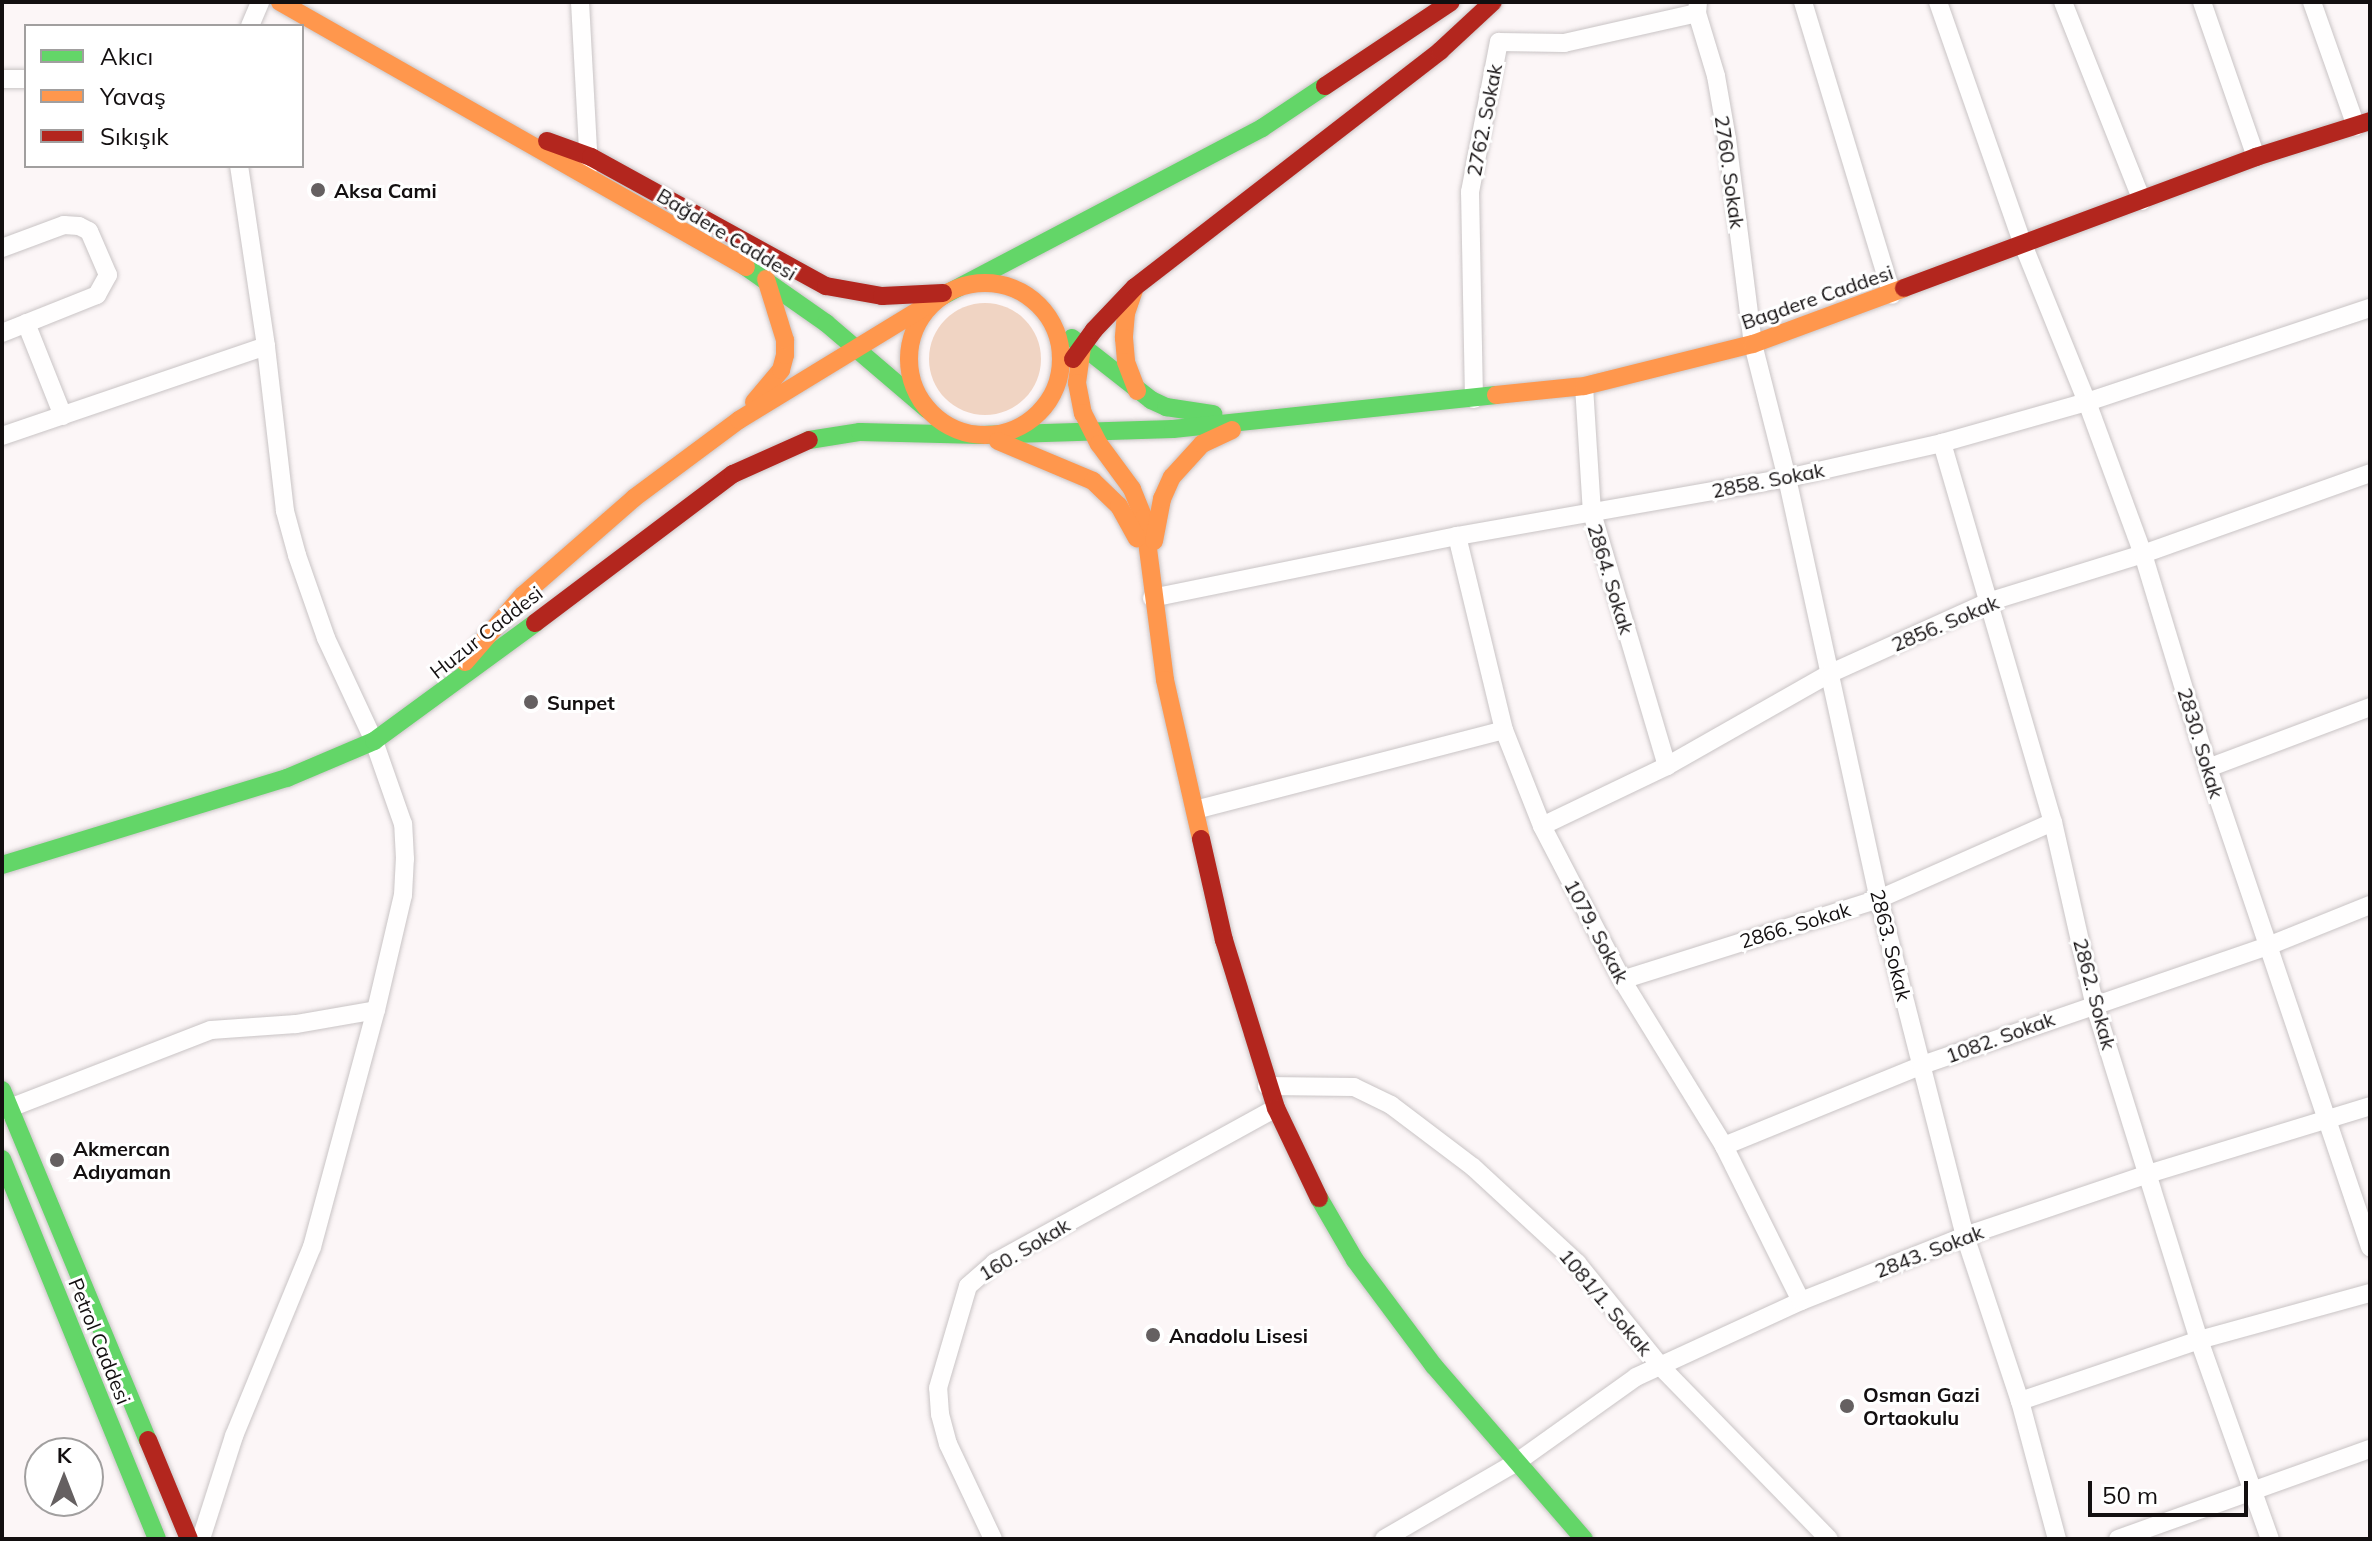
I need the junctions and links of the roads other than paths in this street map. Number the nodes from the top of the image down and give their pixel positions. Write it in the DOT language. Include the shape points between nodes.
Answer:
graph roads {
  1 [pos="260,2"];
  2 [pos="280,2"];
  3 [pos="580,2"];
  4 [pos="1451,2"];
  5 [pos="1493,2"];
  6 [pos="1803,2"];
  7 [pos="1938,2"];
  8 [pos="2063,2"];
  9 [pos="2202,2"];
  10 [pos="2312,2"];
  11 [pos="1697,8"];
  12 [pos="1474,20"];
  13 [pos="251,24"];
  14 [pos="1499,42"];
  15 [pos="2,79"];
  16 [pos="24,79"];
  17 [pos="487,119"];
  18 [pos="2363,124"];
  19 [pos="591,157"];
  20 [pos="2256,157"];
  21 [pos="239,168"];
  22 [pos="586,178"];
  23 [pos="2142,201"];
  24 [pos="2022,242"];
  25 [pos="2,248"];
  26 [pos="766,279"];
  27 [pos="1135,287"];
  28 [pos="947,293"];
  29 [pos="1892,295"];
  30 [pos="2370,308"];
  31 [pos="1052,320"];
  32 [pos="26,323"];
  33 [pos="2,333"];
  34 [pos="1753,344"];
  35 [pos="266,346"];
  36 [pos="855,347"];
  37 [pos="1082,347"];
  38 [pos="1060,378"];
  39 [pos="1584,386"];
  40 [pos="1137,391"];
  41 [pos="1474,399"];
  42 [pos="2087,402"];
  43 [pos="928,410"];
  44 [pos="63,416"];
  45 [pos="739,420"];
  46 [pos="1256,420"];
  47 [pos="1092,433"];
  48 [pos="981,435"];
  49 [pos="2,436"];
  50 [pos="1942,443"];
  51 [pos="2370,473"];
  52 [pos="1787,478"];
  53 [pos="1592,513"];
  54 [pos="1457,536"];
  55 [pos="2143,554"];
  56 [pos="1148,568"];
  57 [pos="1152,598"];
  58 [pos="1988,602"];
  59 [pos="1831,673"];
  60 [pos="429,704"];
  61 [pos="2370,707"];
  62 [pos="1504,730"];
  63 [pos="374,741"];
  64 [pos="1667,766"];
  65 [pos="2208,768"];
  66 [pos="1195,810"];
  67 [pos="2053,822"];
  68 [pos="1542,826"];
  69 [pos="2,865"];
  70 [pos="1879,899"];
  71 [pos="2370,905"];
  72 [pos="2268,946"];
  73 [pos="1622,980"];
  74 [pos="2094,1003"];
  75 [pos="376,1010"];
  76 [pos="1922,1065"];
  77 [pos="1267,1086"];
  78 [pos="4,1103"];
  79 [pos="2370,1106"];
  80 [pos="1276,1108"];
  81 [pos="2330,1121"];
  82 [pos="1724,1146"];
  83 [pos="2,1159"];
  84 [pos="2148,1174"];
  85 [pos="1965,1236"];
  86 [pos="2370,1247"];
  87 [pos="2370,1293"];
  88 [pos="1801,1301"];
  89 [pos="2199,1340"];
  90 [pos="1662,1368"];
  91 [pos="2020,1401"];
  92 [pos="2370,1449"];
  93 [pos="1517,1462"];
  94 [pos="2254,1492"];
  95 [pos="157,1539"];
  96 [pos="189,1539"];
  97 [pos="201,1539"];
  98 [pos="993,1539"];
  99 [pos="1384,1539"];
  100 [pos="1584,1539"];
  101 [pos="1829,1539"];
  102 [pos="2057,1539"];
  103 [pos="2118,1539"];
  104 [pos="2270,1539"];
  1 -- 13 [label="street"];
  2 -- 17 [label="main road, Bağdere Caddesi"];
  3 -- 19 [label="street"];
  4 -- 28 [label="main road" via="1262,128"];
  5 -- 12 [label="main road"];
  6 -- 29 [label="street"];
  7 -- 24 [label="street, 2830. Sokak"];
  8 -- 23 [label="street"];
  9 -- 20 [label="street"];
  10 -- 18 [label="street"];
  11 -- 14 [label="street, 2762. Sokak" via="1564,43"];
  11 -- 34 [label="street, 2760. Sokak" via="1727,139"];
  12 -- 14 [label="street"];
  12 -- 27 [label="main road"];
  14 -- 41 [label="street, 2762. Sokak" via="1470,192"];
  15 -- 16 [label="street"];
  17 -- 19 [label="main road, Bağdere Caddesi"];
  17 -- 22 [label="main road, Bağdere Caddesi"];
  18 -- 20 [label="main road, Bagdere Caddesi"];
  19 -- 22 [label="street"];
  19 -- 28 [label="main road, Bağdere Caddesi" via="826,286 882,296"];
  20 -- 23 [label="main road, Bagdere Caddesi"];
  21 -- 35 [label="street"];
  22 -- 26 [label="main road, Bağdere Caddesi"];
  23 -- 24 [label="main road, Bagdere Caddesi"];
  24 -- 29 [label="main road, Bagdere Caddesi"];
  24 -- 42 [label="street, 2830. Sokak"];
  25 -- 32 [label="street" via="64,225 79,226 89,231 108,275 97,295"];
  26 -- 36 [label="main road, Bağdere Caddesi"];
  26 -- 45 [label="main road" via="785,355 781,370"];
  27 -- 37 [label="main road"];
  27 -- 40 [label="main road" via="1124,338"];
  28 -- 31 [label="main road" via="975,283 1005,285 1032,298"];
  28 -- 36 [label="main road"];
  28 -- 43 [label="main road" via="924,313 911,340 913,384"];
  29 -- 34 [label="main road, Bagdere Caddesi"];
  30 -- 42 [label="street, 2858. Sokak"];
  31 -- 37 [label="main road"];
  31 -- 38 [label="main road" via="1061,349"];
  32 -- 33 [label="street"];
  32 -- 44 [label="street"];
  34 -- 39 [label="main road, Bagdere Caddesi"];
  34 -- 52 [label="street, 2863. Sokak"];
  35 -- 44 [label="street"];
  35 -- 63 [label="street" via="285,511 297,555 326,638"];
  36 -- 43 [label="main road, Bağdere Caddesi"];
  36 -- 45 [label="main road"];
  37 -- 38 [label="main road"];
  37 -- 40 [label="main road"];
  37 -- 47 [label="main road" via="1077,393"];
  38 -- 48 [label="main road" via="1047,405 1024,425"];
  39 -- 41 [label="main road, Bagdere Caddesi"];
  39 -- 53 [label="street, 2864. Sokak"];
  40 -- 46 [label="main road" via="1166,407"];
  41 -- 46 [label="main road, Bagdere Caddesi"];
  42 -- 50 [label="street, 2858. Sokak"];
  42 -- 55 [label="street, 2830. Sokak"];
  43 -- 48 [label="main road" via="952,428"];
  44 -- 49 [label="street"];
  45 -- 60 [label="main road" via="634,498 523,595"];
  46 -- 47 [label="main road"];
  46 -- 56 [label="main road" via="1202,444 1172,477 1162,499"];
  47 -- 48 [label="main road"];
  47 -- 56 [label="main road" via="1140,506"];
  48 -- 56 [label="main road" via="1081,474 1104,490 1131,523"];
  48 -- 60 [label="main road, Huzur Caddesi" via="849,432 769,454 733,474"];
  50 -- 52 [label="street, 2858. Sokak"];
  50 -- 58 [label="street, 2862. Sokak"];
  51 -- 55 [label="street, 2856. Sokak"];
  52 -- 53 [label="street, 2858. Sokak"];
  52 -- 59 [label="street, 2863. Sokak"];
  53 -- 54 [label="street, 2858. Sokak"];
  53 -- 64 [label="street, 2864. Sokak"];
  54 -- 57 [label="street, 2858. Sokak"];
  54 -- 62 [label="street, 1079. Sokak"];
  55 -- 58 [label="street, 2856. Sokak"];
  55 -- 65 [label="street, 2830. Sokak"];
  56 -- 57 [label="main road"];
  57 -- 66 [label="main road"];
  58 -- 59 [label="street, 2856. Sokak"];
  58 -- 67 [label="street, 2862. Sokak"];
  59 -- 64 [label="street, 2856. Sokak"];
  59 -- 70 [label="street, 2863. Sokak"];
  60 -- 63 [label="main road, Huzur Caddesi"];
  61 -- 65 [label="street"];
  62 -- 66 [label="street"];
  62 -- 68 [label="street, 1079. Sokak"];
  63 -- 69 [label="main road, Huzur Caddesi" via="287,778"];
  63 -- 75 [label="street" via="403,824 405,859 403,895"];
  64 -- 68 [label="street, 2856. Sokak"];
  65 -- 72 [label="street, 2830. Sokak"];
  66 -- 77 [label="main road" via="1224,940"];
  67 -- 70 [label="street, 2866. Sokak"];
  67 -- 74 [label="street, 2862. Sokak"];
  68 -- 73 [label="street, 1079. Sokak"];
  70 -- 73 [label="street, 2866. Sokak"];
  70 -- 76 [label="street, 2863. Sokak"];
  71 -- 72 [label="street, 1082. Sokak"];
  72 -- 74 [label="street, 1082. Sokak"];
  72 -- 81 [label="street, 2830. Sokak"];
  73 -- 82 [label="street, 1079. Sokak"];
  74 -- 76 [label="street, 1082. Sokak"];
  74 -- 84 [label="street, 2862. Sokak"];
  75 -- 78 [label="street" via="296,1024 211,1030"];
  75 -- 97 [label="street" via="312,1247 234,1436"];
  76 -- 82 [label="street, 1082. Sokak"];
  76 -- 85 [label="street, 2863. Sokak"];
  77 -- 80 [label="main road"];
  77 -- 90 [label="street, 1081/1. Sokak" via="1354,1087 1391,1105 1473,1167 1577,1263"];
  78 -- 96 [label="main road"];
  79 -- 81 [label="street, 2843. Sokak"];
  80 -- 93 [label="main road" via="1303,1170 1355,1260 1434,1366"];
  80 -- 98 [label="street, 160. Sokak" via="994,1263 968,1286 938,1388 940,1414 948,1444"];
  81 -- 84 [label="street, 2843. Sokak"];
  81 -- 86 [label="street, 2830. Sokak"];
  82 -- 88 [label="street, 1079. Sokak"];
  83 -- 95 [label="main road, Petrol Caddesi"];
  84 -- 85 [label="street, 2843. Sokak"];
  84 -- 89 [label="street, 2862. Sokak"];
  85 -- 88 [label="street, 2843. Sokak"];
  85 -- 91 [label="street, 2863. Sokak"];
  87 -- 89 [label="street"];
  88 -- 90 [label="street, 2843. Sokak"];
  89 -- 91 [label="street"];
  89 -- 94 [label="street, 2862. Sokak"];
  90 -- 93 [label="street, 2843. Sokak" via="1636,1377"];
  90 -- 101 [label="street, 1081/1. Sokak"];
  91 -- 102 [label="street, 2863. Sokak"];
  92 -- 94 [label="street"];
  93 -- 99 [label="street, 2843. Sokak"];
  93 -- 100 [label="main road"];
  94 -- 103 [label="street"];
  94 -- 104 [label="street, 2862. Sokak"];
}
